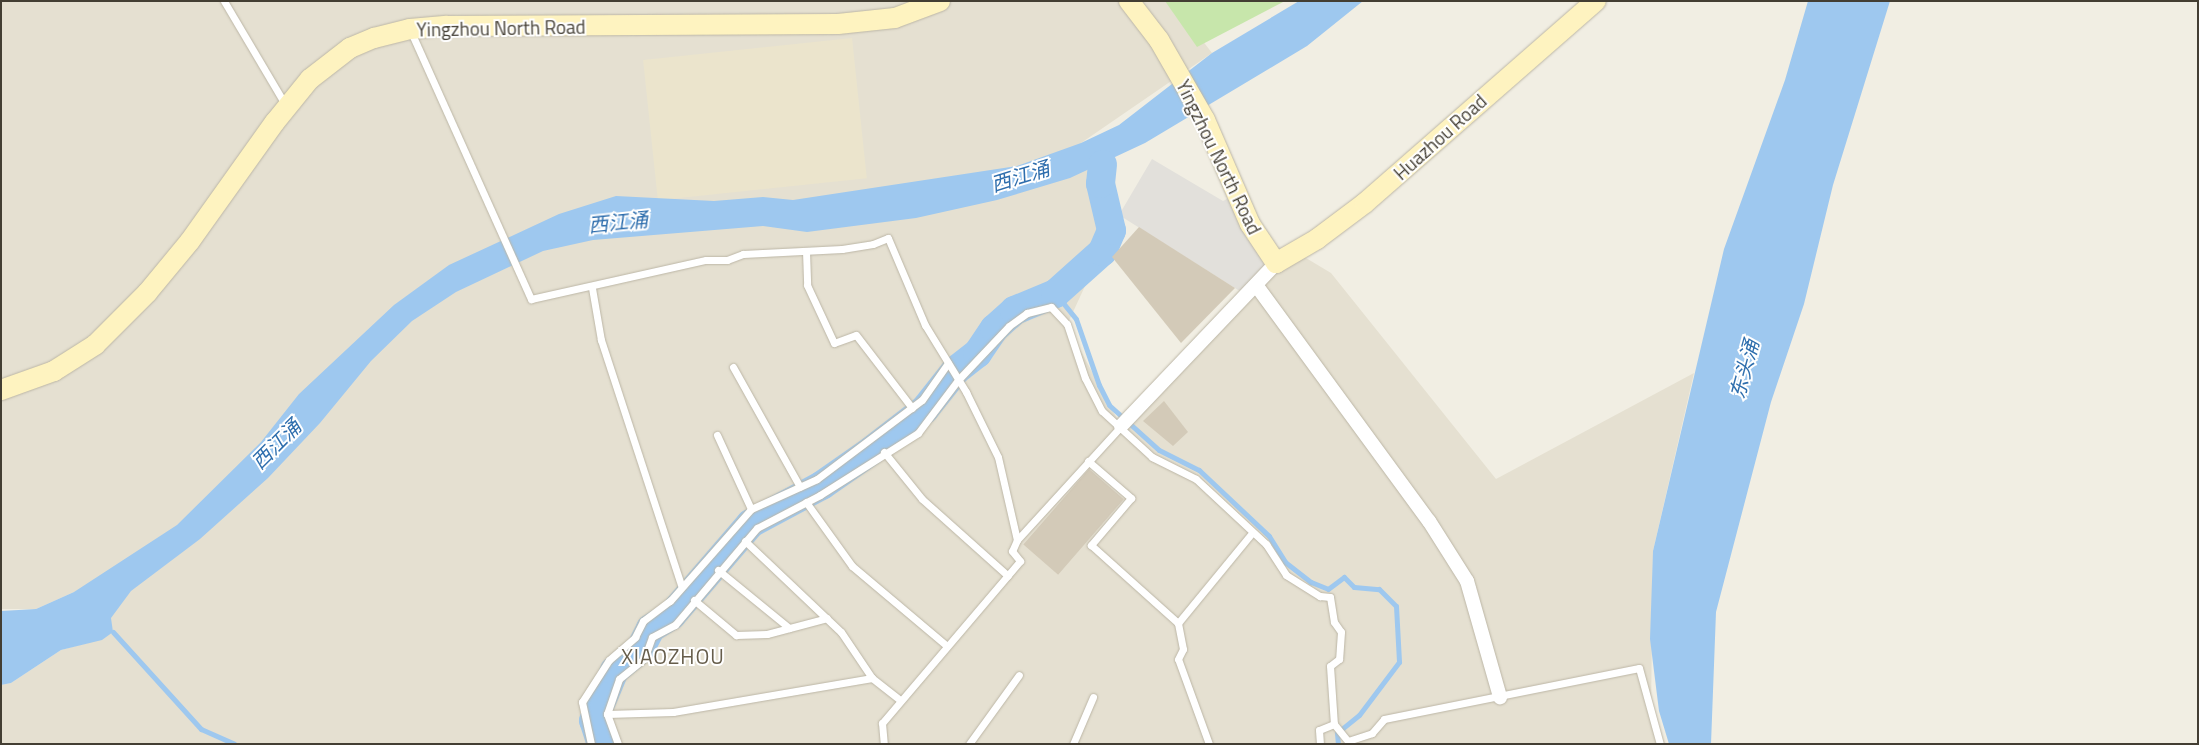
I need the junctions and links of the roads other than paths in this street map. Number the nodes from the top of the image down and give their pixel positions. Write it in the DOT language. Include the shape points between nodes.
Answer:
graph roads {
  1 [pos="224,1"];
  2 [pos="940,1"];
  3 [pos="1129,1"];
  4 [pos="1596,1"];
  5 [pos="410,29"];
  6 [pos="286,107"];
  7 [pos="806,251"];
  8 [pos="1276,263"];
  9 [pos="1256,285"];
  10 [pos="592,288"];
  11 [pos="948,363"];
  12 [pos="733,368"];
  13 [pos="958,380"];
  14 [pos="1,390"];
  15 [pos="912,408"];
  16 [pos="1122,426"];
  17 [pos="717,435"];
  18 [pos="884,452"];
  19 [pos="1088,461"];
  20 [pos="800,487"];
  21 [pos="806,502"];
  22 [pos="751,509"];
  23 [pos="1252,533"];
  24 [pos="1017,540"];
  25 [pos="745,541"];
  26 [pos="718,570"];
  27 [pos="1008,576"];
  28 [pos="681,584"];
  29 [pos="694,600"];
  30 [pos="827,618"];
  31 [pos="1178,622"];
  32 [pos="789,628"];
  33 [pos="947,646"];
  34 [pos="1019,675"];
  35 [pos="872,678"];
  36 [pos="1093,697"];
  37 [pos="1500,697"];
  38 [pos="900,700"];
  39 [pos="607,714"];
  40 [pos="1334,724"];
  41 [pos="591,744"];
  42 [pos="618,744"];
  43 [pos="884,744"];
  44 [pos="969,744"];
  45 [pos="1074,744"];
  46 [pos="1209,744"];
  47 [pos="1320,744"];
  48 [pos="1660,744"];
  1 -- 6 [label="lane"];
  2 -- 5 [label="main road, Yingzhou North Road" via="895,18 838,24 497,25"];
  3 -- 8 [label="main road, Yingzhou North Road" via="1159,40 1205,120 1250,224"];
  4 -- 8 [label="main road, Huazhou Road" via="1365,203 1317,240"];
  5 -- 6 [label="main road, Yingzhou North Road" via="350,48 310,79"];
  5 -- 10 [label="lane" via="531,299"];
  6 -- 14 [label="main road, Yingzhou North Road" via="190,242 118,324 69,363"];
  7 -- 10 [label="lane" via="743,254 727,260 706,260"];
  7 -- 11 [label="lane" via="865,246 888,238 925,325"];
  7 -- 15 [label="lane" via="807,285 834,343 856,335"];
  8 -- 9 [label="street"];
  9 -- 16 [label="street"];
  9 -- 37 [label="street" via="1429,522 1467,581"];
  10 -- 28 [label="lane" via="601,340"];
  11 -- 13 [label="lane"];
  11 -- 15 [label="lane" via="922,400"];
  12 -- 20 [label="lane"];
  13 -- 16 [label="lane" via="1009,326 1027,313 1051,307 1067,324 1085,378 1102,411"];
  13 -- 18 [label="lane" via="918,433"];
  13 -- 24 [label="lane" via="998,457"];
  15 -- 20 [label="lane" via="817,479"];
  16 -- 19 [label="lane"];
  16 -- 23 [label="lane" via="1152,457 1196,480"];
  17 -- 22 [label="lane"];
  18 -- 21 [label="lane"];
  18 -- 27 [label="lane" via="922,498"];
  19 -- 24 [label="lane"];
  19 -- 31 [label="lane" via="1132,498 1091,545"];
  20 -- 22 [label="lane"];
  21 -- 25 [label="lane" via="757,528"];
  21 -- 33 [label="lane" via="852,566"];
  22 -- 28 [label="lane"];
  23 -- 31 [label="lane"];
  23 -- 40 [label="lane" via="1266,544 1286,575 1320,596 1330,597 1334,622 1341,632 1339,659 1330,666"];
  24 -- 27 [label="lane" via="1012,551 1020,561"];
  25 -- 26 [label="lane"];
  25 -- 30 [label="lane"];
  26 -- 29 [label="lane"];
  26 -- 32 [label="lane"];
  27 -- 33 [label="lane"];
  28 -- 41 [label="lane" via="670,601 643,621 635,637 609,660 582,702"];
  29 -- 32 [label="lane" via="736,635 767,634"];
  29 -- 39 [label="lane" via="675,625 652,637 644,659 619,680"];
  30 -- 32 [label="lane"];
  30 -- 35 [label="lane" via="857,652"];
  31 -- 46 [label="lane" via="1183,649 1178,659"];
  33 -- 38 [label="lane"];
  34 -- 44 [label="lane"];
  35 -- 38 [label="lane"];
  35 -- 39 [label="lane" via="673,712"];
  36 -- 45 [label="lane"];
  37 -- 40 [label="lane" via="1384,719 1372,733 1348,741"];
  37 -- 48 [label="lane" via="1639,668"];
  38 -- 43 [label="lane" via="882,723"];
  39 -- 42 [label="lane"];
  40 -- 47 [label="lane" via="1319,730"];
}
